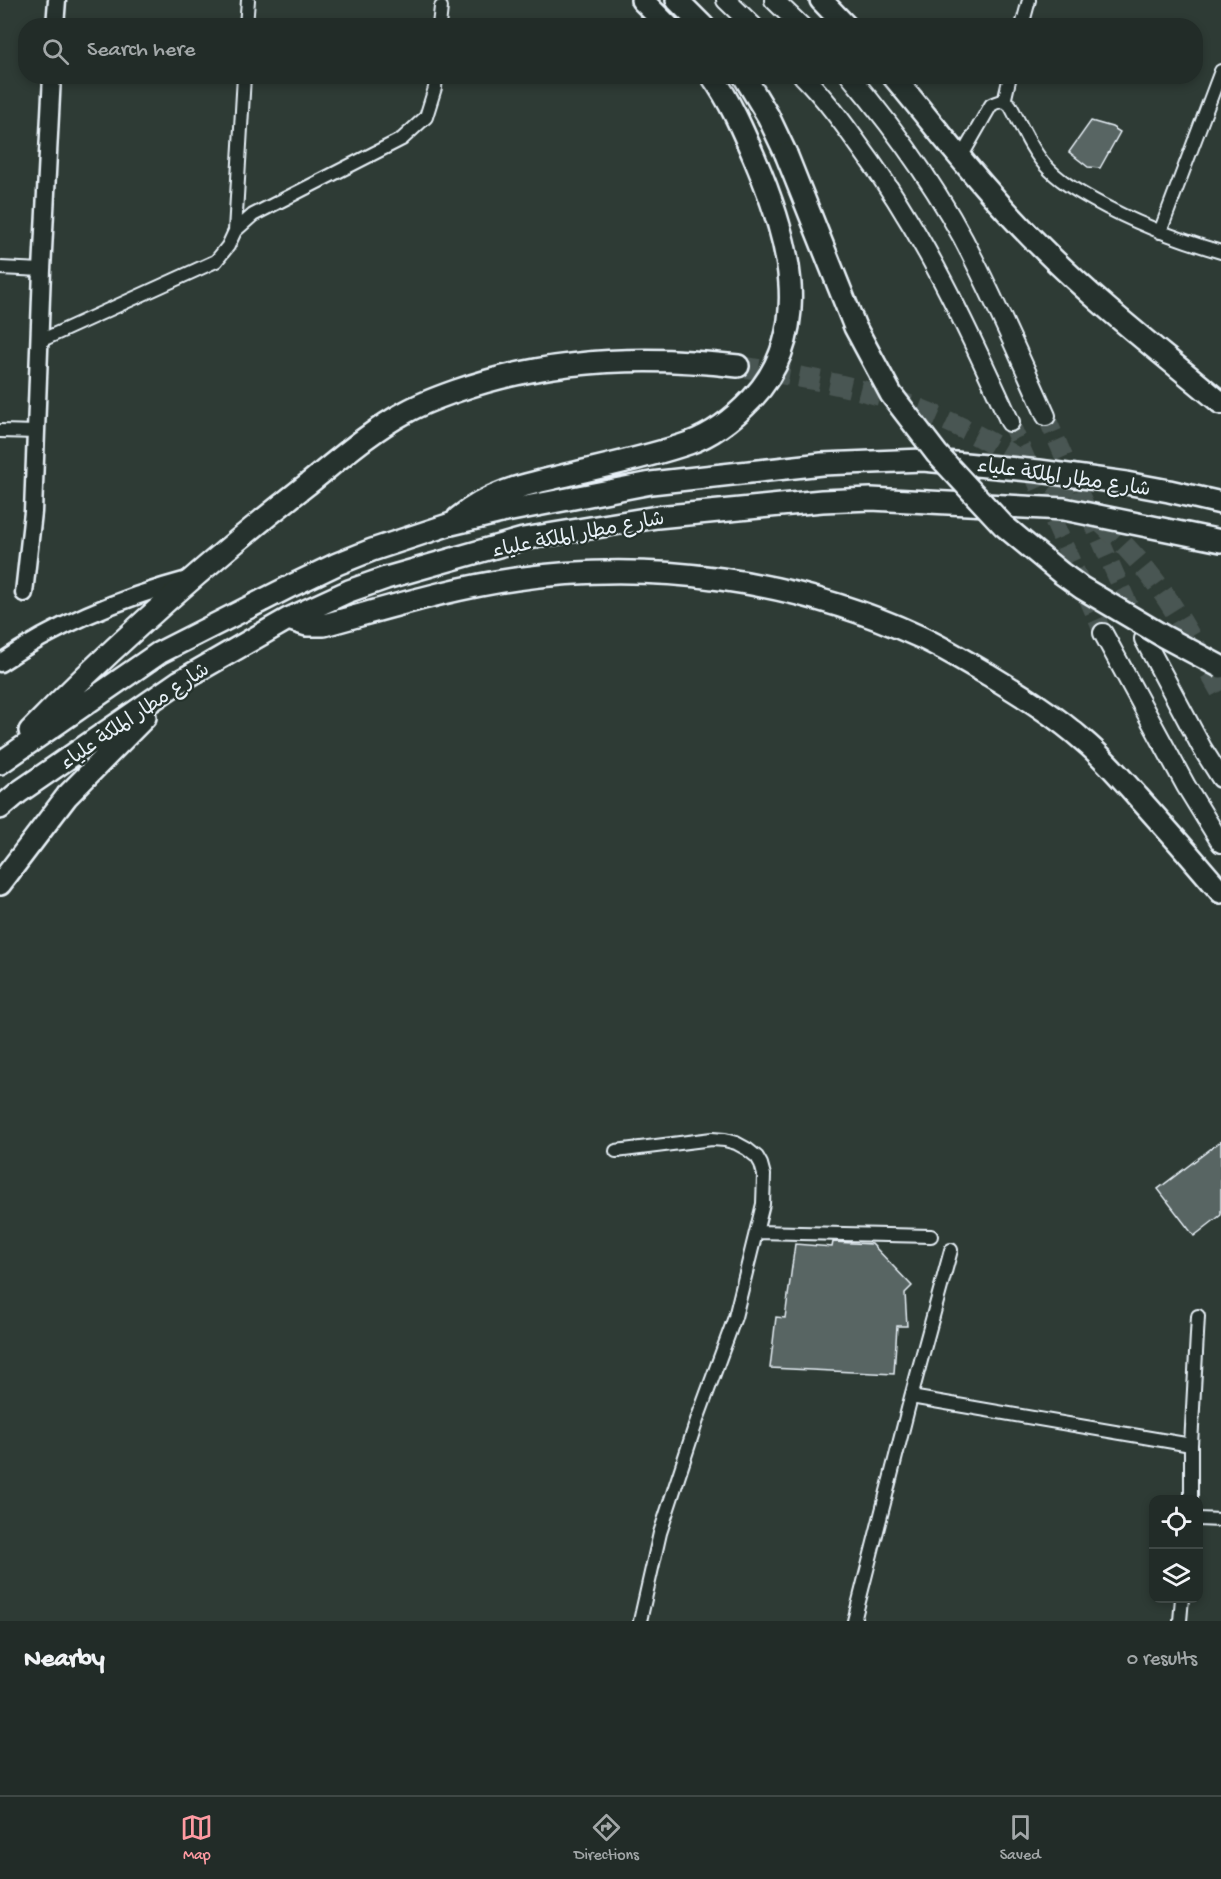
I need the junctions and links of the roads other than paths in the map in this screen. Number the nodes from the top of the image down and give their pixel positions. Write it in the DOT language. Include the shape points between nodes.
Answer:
graph roads {
  1 [pos="57,0"];
  2 [pos="248,0"];
  3 [pos="642,0"];
  4 [pos="677,0"];
  5 [pos="726,0"];
  6 [pos="774,0"];
  7 [pos="820,0"];
  8 [pos="1029,0"];
  9 [pos="441,7"];
  10 [pos="56,18"];
  11 [pos="247,18"];
  12 [pos="440,18"];
  13 [pos="660,18"];
  14 [pos="695,18"];
  15 [pos="745,18"];
  16 [pos="793,18"];
  17 [pos="838,18"];
  18 [pos="1024,18"];
  19 [pos="1221,70"];
  20 [pos="52,84"];
  21 [pos="243,84"];
  22 [pos="435,84"];
  23 [pos="717,84"];
  24 [pos="749,84"];
  25 [pos="810,84"];
  26 [pos="856,84"];
  27 [pos="899,84"];
  28 [pos="1008,84"];
  29 [pos="1004,102"];
  30 [pos="960,159"];
  31 [pos="235,231"];
  32 [pos="1160,232"];
  33 [pos="1221,252"];
  34 [pos="0,267"];
  35 [pos="42,270"];
  36 [pos="40,341"];
  37 [pos="738,366"];
  38 [pos="1221,403"];
  39 [pos="1046,416"];
  40 [pos="1010,422"];
  41 [pos="0,431"];
  42 [pos="37,432"];
  43 [pos="1221,503"];
  44 [pos="451,524"];
  45 [pos="1221,541"];
  46 [pos="193,578"];
  47 [pos="24,593"];
  48 [pos="288,619"];
  49 [pos="1103,633"];
  50 [pos="1144,639"];
  51 [pos="0,663"];
  52 [pos="1221,667"];
  53 [pos="180,681"];
  54 [pos="0,762"];
  55 [pos="1221,778"];
  56 [pos="0,808"];
  57 [pos="1221,843"];
  58 [pos="0,884"];
  59 [pos="1221,892"];
  60 [pos="616,1151"];
  61 [pos="757,1232"];
  62 [pos="931,1236"];
  63 [pos="951,1250"];
  64 [pos="1198,1316"];
  65 [pos="911,1397"];
  66 [pos="1191,1445"];
  67 [pos="1191,1495"];
  68 [pos="1203,1519"];
  69 [pos="1221,1520"];
  70 [pos="1182,1603"];
  71 [pos="640,1621"];
  72 [pos="854,1621"];
  73 [pos="1180,1621"];
  1 -- 10 [label="street"];
  2 -- 11 [label="street"];
  3 -- 13 [label="highway"];
  4 -- 14 [label="highway"];
  5 -- 15 [label="main road"];
  6 -- 16 [label="main road"];
  7 -- 17 [label="highway"];
  8 -- 18 [label="street"];
  9 -- 12 [label="street"];
  19 -- 32 [label="street"];
  20 -- 35 [label="street"];
  21 -- 31 [label="street"];
  22 -- 31 [label="street" via="426,117 402,139 253,215"];
  23 -- 44 [label="highway" via="770,193 790,272 784,344 774,368 747,404 704,436 657,452 510,488 476,504"];
  24 -- 52 [label="highway, bridge" via="786,154 855,327 891,394 937,454 1003,525 1061,573"];
  25 -- 40 [label="main road" via="880,173 907,217 961,315"];
  26 -- 39 [label="main road" via="901,141 950,216 975,261"];
  27 -- 30 [label="highway"];
  28 -- 29 [label="street"];
  29 -- 30 [label="street" via="991,105"];
  29 -- 32 [label="street" via="1010,105 1043,163 1062,182"];
  30 -- 38 [label="highway" via="1054,260"];
  31 -- 36 [label="street" via="216,261"];
  32 -- 33 [label="street"];
  34 -- 35 [label="street"];
  35 -- 36 [label="street"];
  36 -- 42 [label="street"];
  37 -- 46 [label="highway" via="626,360 578,364 527,371 442,396 381,427"];
  41 -- 42 [label="street"];
  42 -- 47 [label="street"];
  43 -- 44 [label="highway, شارع مطار الملكة علياء" via="1039,471 923,460 883,461 651,483"];
  44 -- 54 [label="highway, شارع مطار الملكة علياء" via="337,564 159,653"];
  45 -- 48 [label="highway, شارع مطار الملكة علياء" via="1064,509 872,499 822,501 657,517 523,539 386,578"];
  46 -- 51 [label="street" via="111,604"];
  46 -- 54 [label="highway" via="66,694"];
  48 -- 53 [label="highway, شارع مطار الملكة علياء"];
  48 -- 59 [label="highway" via="324,625 515,579 608,572 697,575 811,597 920,636 1053,716 1112,768"];
  49 -- 57 [label="main road"];
  50 -- 55 [label="main road"];
  53 -- 56 [label="highway, شارع مطار الملكة علياء"];
  53 -- 58 [label="highway" via="67,796"];
  60 -- 61 [label="street" via="712,1139 747,1149 757,1157 764,1175 764,1204"];
  61 -- 62 [label="street"];
  61 -- 71 [label="street" via="735,1317 660,1533"];
  63 -- 65 [label="street"];
  64 -- 66 [label="street"];
  65 -- 66 [label="street"];
  65 -- 72 [label="street"];
  66 -- 67 [label="street"];
  68 -- 69 [label="street"];
  70 -- 73 [label="street"];
}
